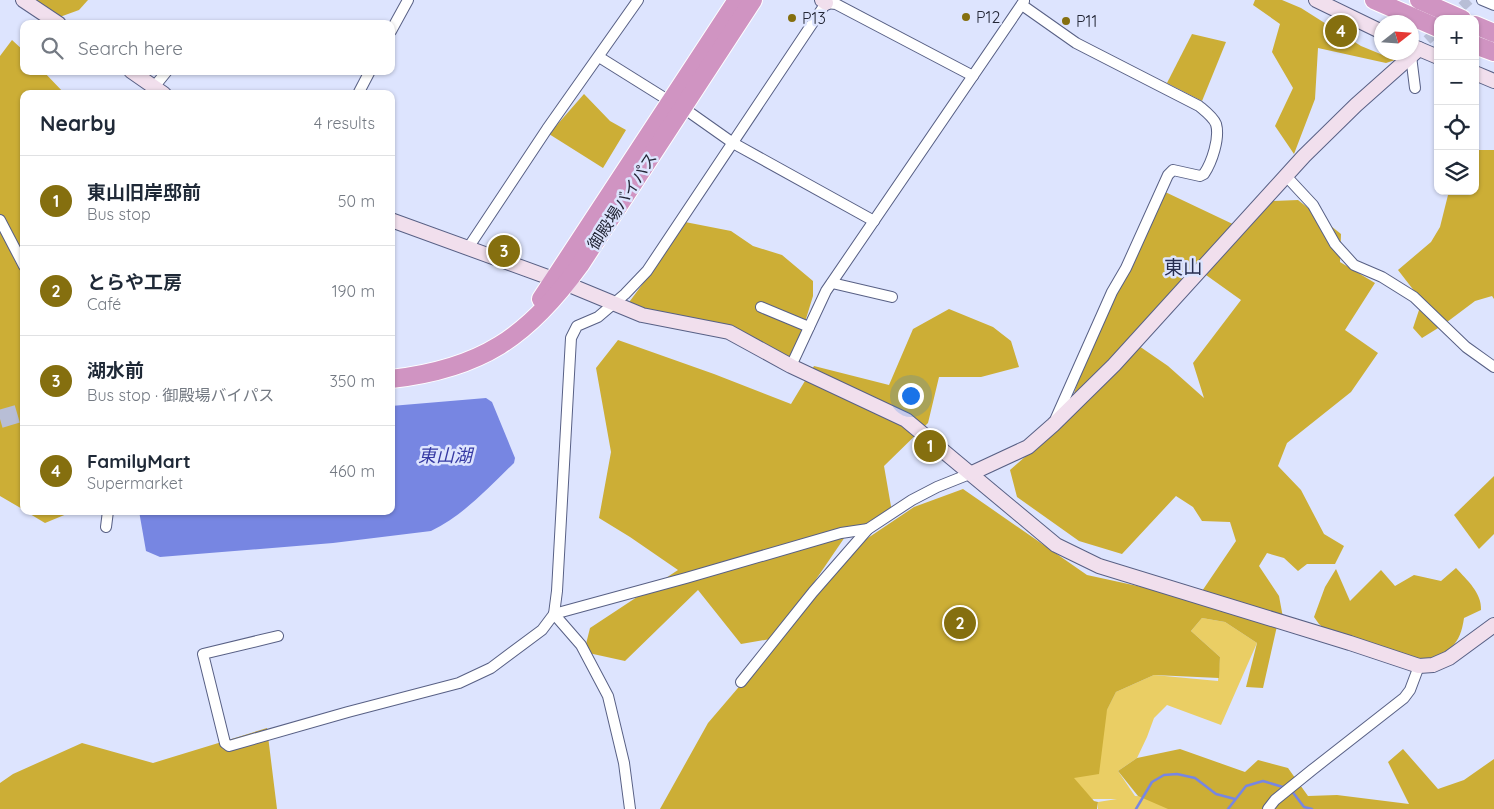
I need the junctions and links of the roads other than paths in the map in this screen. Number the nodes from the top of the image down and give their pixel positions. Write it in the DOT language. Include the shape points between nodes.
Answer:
graph roads {
  1 [pos="23,0"];
  2 [pos="408,0"];
  3 [pos="638,0"];
  4 [pos="737,0"];
  5 [pos="753,0"];
  6 [pos="1316,0"];
  7 [pos="1374,0"];
  8 [pos="1419,0"];
  9 [pos="1482,0"];
  10 [pos="825,1"];
  11 [pos="1023,3"];
  12 [pos="1494,5"];
  13 [pos="1453,15"];
  14 [pos="53,20"];
  15 [pos="395,23"];
  16 [pos="1479,26"];
  17 [pos="1374,28"];
  18 [pos="1494,32"];
  19 [pos="1421,44"];
  20 [pos="1479,46"];
  21 [pos="1494,52"];
  22 [pos="1434,54"];
  23 [pos="598,57"];
  24 [pos="137,75"];
  25 [pos="165,75"];
  26 [pos="368,75"];
  27 [pos="1479,75"];
  28 [pos="973,76"];
  29 [pos="1494,81"];
  30 [pos="1415,88"];
  31 [pos="159,90"];
  32 [pos="360,90"];
  33 [pos="676,105"];
  34 [pos="733,142"];
  35 [pos="1286,176"];
  36 [pos="0,220"];
  37 [pos="395,221"];
  38 [pos="874,221"];
  39 [pos="468,248"];
  40 [pos="20,258"];
  41 [pos="561,282"];
  42 [pos="832,282"];
  43 [pos="892,297"];
  44 [pos="614,304"];
  45 [pos="761,307"];
  46 [pos="809,327"];
  47 [pos="791,366"];
  48 [pos="1494,367"];
  49 [pos="395,378"];
  50 [pos="1054,425"];
  51 [pos="972,474"];
  52 [pos="107,515"];
  53 [pos="106,526"];
  54 [pos="868,529"];
  55 [pos="554,614"];
  56 [pos="1494,625"];
  57 [pos="278,636"];
  58 [pos="1419,666"];
  59 [pos="741,682"];
  60 [pos="630,809"];
  61 [pos="1268,809"];
  1 -- 14 [label="street"];
  2 -- 15 [label="street"];
  3 -- 23 [label="street"];
  4 -- 33 [label="highway, 御殿場バイパス"];
  5 -- 33 [label="highway, 御殿場バイパス"];
  6 -- 17 [label="street"];
  7 -- 19 [label="highway"];
  8 -- 13 [label="highway"];
  9 -- 12 [label="street"];
  10 -- 28 [label="street"];
  10 -- 34 [label="street"];
  11 -- 28 [label="street"];
  11 -- 50 [label="street" via="1076,43 1200,106 1215,122 1217,129 1215,152 1204,174 1173,170 1168,175"];
  16 -- 18 [label="highway"];
  19 -- 22 [label="street"];
  19 -- 30 [label="street"];
  19 -- 35 [label="street"];
  20 -- 21 [label="highway"];
  23 -- 33 [label="street"];
  23 -- 39 [label="street"];
  24 -- 31 [label="street"];
  25 -- 31 [label="street"];
  26 -- 32 [label="street"];
  27 -- 29 [label="street"];
  28 -- 38 [label="street"];
  33 -- 34 [label="street"];
  33 -- 41 [label="highway, 御殿場バイパス"];
  34 -- 38 [label="street"];
  34 -- 44 [label="street" via="647,271"];
  35 -- 48 [label="street" via="1313,206 1354,266 1382,277 1414,297 1466,347"];
  35 -- 50 [label="street" via="1114,365"];
  36 -- 40 [label="street"];
  37 -- 39 [label="street"];
  38 -- 42 [label="street"];
  39 -- 41 [label="street"];
  41 -- 44 [label="street"];
  41 -- 49 [label="highway, 御殿場バイパス" via="543,296 518,325 488,348 455,366"];
  42 -- 43 [label="street"];
  42 -- 46 [label="street"];
  44 -- 47 [label="street" via="642,315 729,332"];
  44 -- 55 [label="street" via="598,317 577,326 571,338"];
  45 -- 46 [label="street"];
  46 -- 47 [label="street"];
  47 -- 51 [label="street" via="906,420"];
  50 -- 51 [label="street" via="1028,447"];
  51 -- 54 [label="street" via="912,500"];
  51 -- 58 [label="street" via="1056,545 1099,566"];
  52 -- 53 [label="street"];
  54 -- 55 [label="street" via="841,533"];
  54 -- 59 [label="street"];
  55 -- 57 [label="street" via="542,630 491,668 460,683 229,746 225,743 203,654"];
  55 -- 60 [label="street" via="581,645 608,696 624,763"];
  56 -- 58 [label="street" via="1449,658 1433,665"];
  58 -- 61 [label="street" via="1404,698 1275,800"];
}
